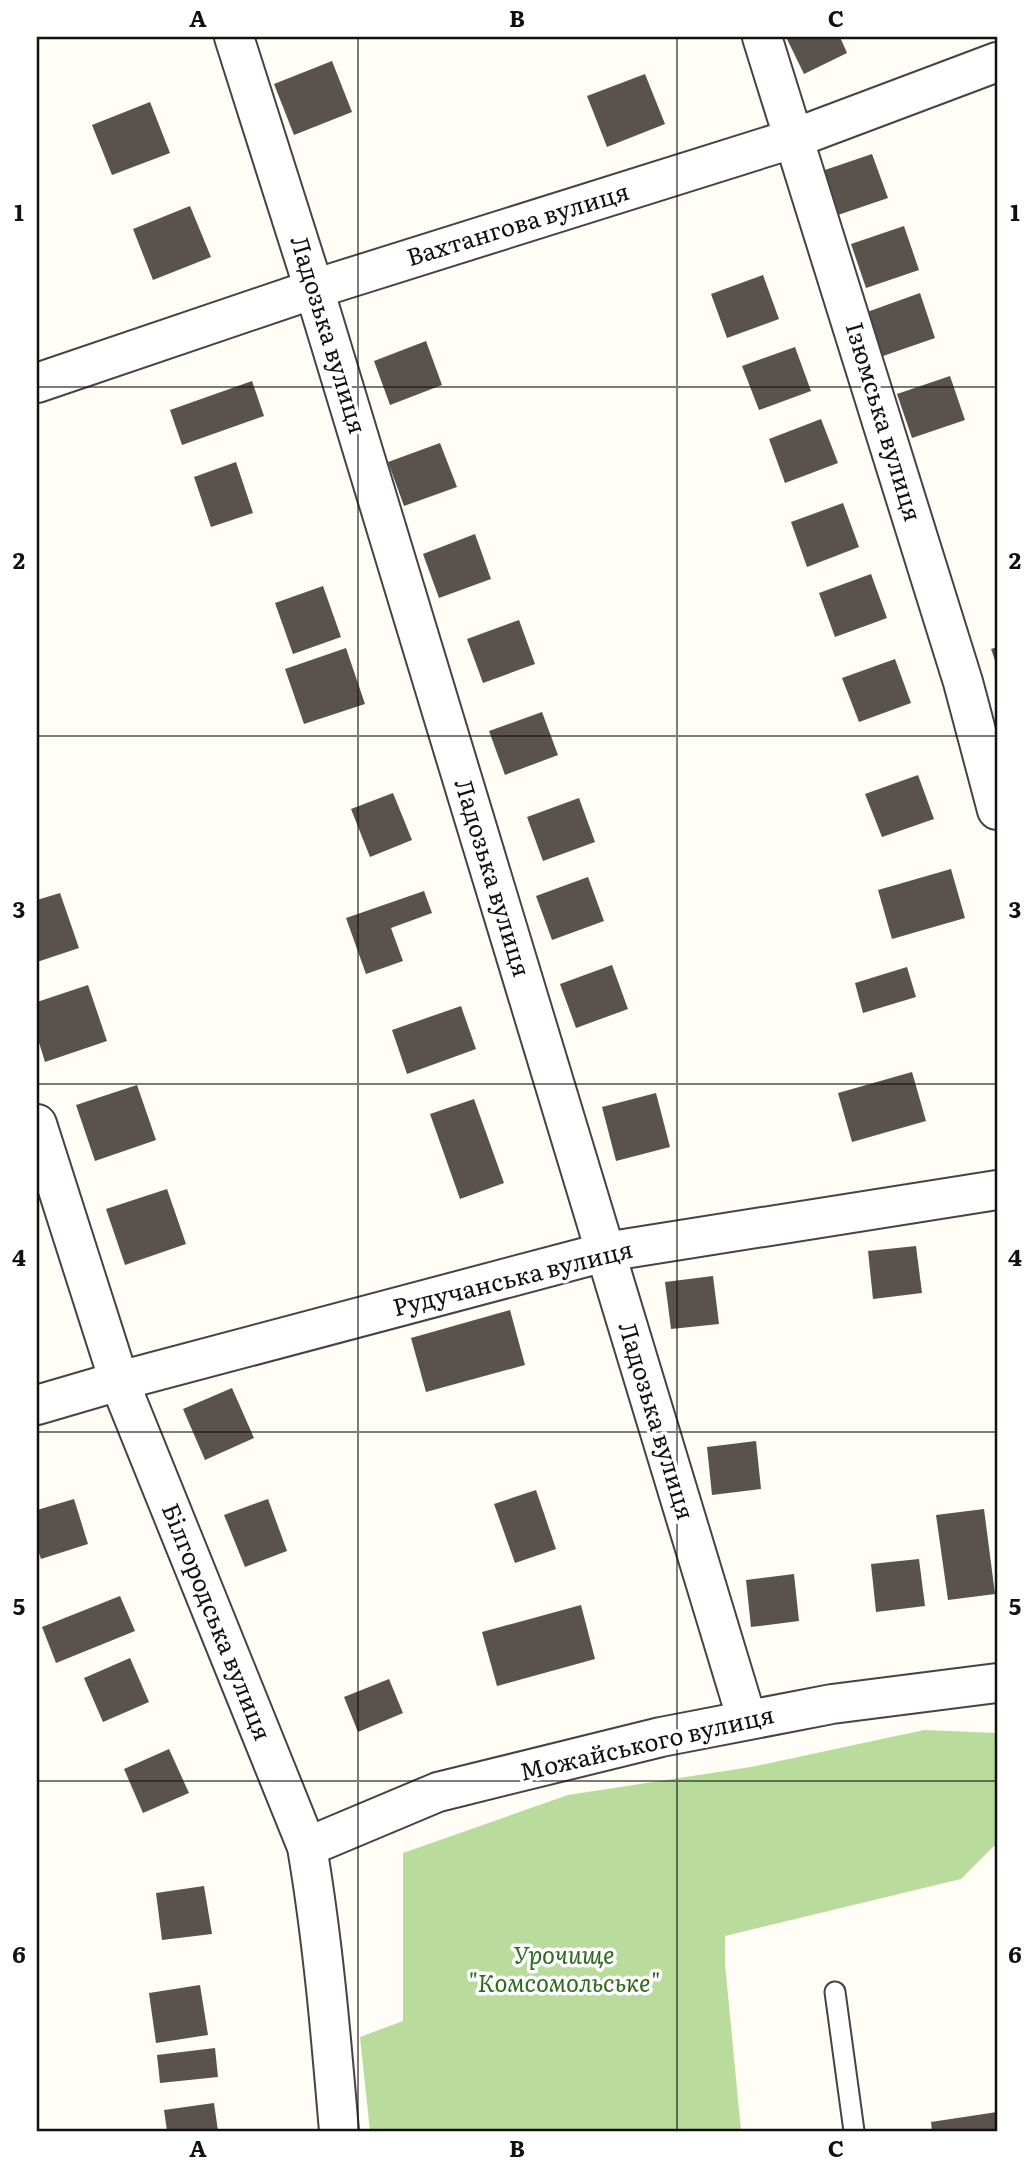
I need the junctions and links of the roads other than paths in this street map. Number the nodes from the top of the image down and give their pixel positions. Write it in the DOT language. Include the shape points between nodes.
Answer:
graph roads {
  1 [pos="234,37"];
  2 [pos="762,37"];
  3 [pos="997,62"];
  4 [pos="795,138"];
  5 [pos="314,289"];
  6 [pos="37,383"];
  7 [pos="997,810"];
  8 [pos="37,1124"];
  9 [pos="997,1190"];
  10 [pos="605,1252"];
  11 [pos="119,1381"];
  12 [pos="37,1405"];
  13 [pos="997,1683"];
  14 [pos="747,1720"];
  15 [pos="307,1847"];
  16 [pos="835,1992"];
  17 [pos="339,2131"];
  18 [pos="854,2131"];
  1 -- 5 [label="street, Ладозька вулиця"];
  2 -- 4 [label="street, Ізюмська вулиця"];
  3 -- 4 [label="street, Вахтангова вулиця"];
  4 -- 5 [label="street, Вахтангова вулиця"];
  4 -- 7 [label="street, Ізюмська вулиця" via="963,682"];
  5 -- 6 [label="street, Вахтангова вулиця"];
  5 -- 10 [label="street, Ладозька вулиця"];
  8 -- 11 [label="street, Білгородська вулиця"];
  9 -- 10 [label="street, Рудучанська вулиця"];
  10 -- 11 [label="street, Рудучанська вулиця"];
  10 -- 14 [label="street, Ладозька вулиця"];
  11 -- 12 [label="street, Рудучанська вулиця"];
  11 -- 15 [label="street, Білгородська вулиця"];
  13 -- 14 [label="street, Можайського вулиця"];
  14 -- 15 [label="street, Можайського вулиця" via="438,1792"];
  15 -- 17 [label="street, Білгородська вулиця" via="325,1971"];
  16 -- 18 [label="lane"];
}
